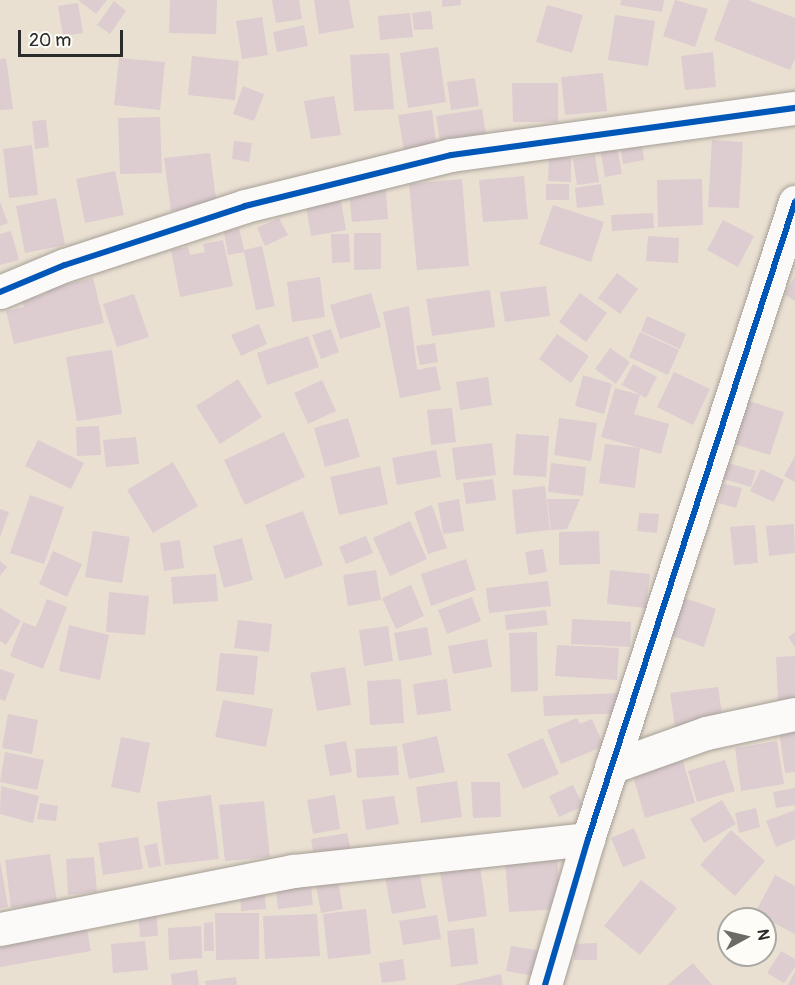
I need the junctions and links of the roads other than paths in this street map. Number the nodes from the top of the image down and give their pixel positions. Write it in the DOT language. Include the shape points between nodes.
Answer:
graph roads {
  1 [pos="795,108"];
  2 [pos="795,202"];
  3 [pos="0,292"];
  4 [pos="795,714"];
  5 [pos="611,767"];
  6 [pos="588,839"];
  7 [pos="0,929"];
  8 [pos="545,985"];
  1 -- 3 [label="street" via="451,155 244,206 64,265"];
  2 -- 5 [label="street"];
  4 -- 5 [label="street" via="706,733"];
  5 -- 6 [label="street"];
  6 -- 7 [label="street" via="293,871"];
  6 -- 8 [label="street"];
}
